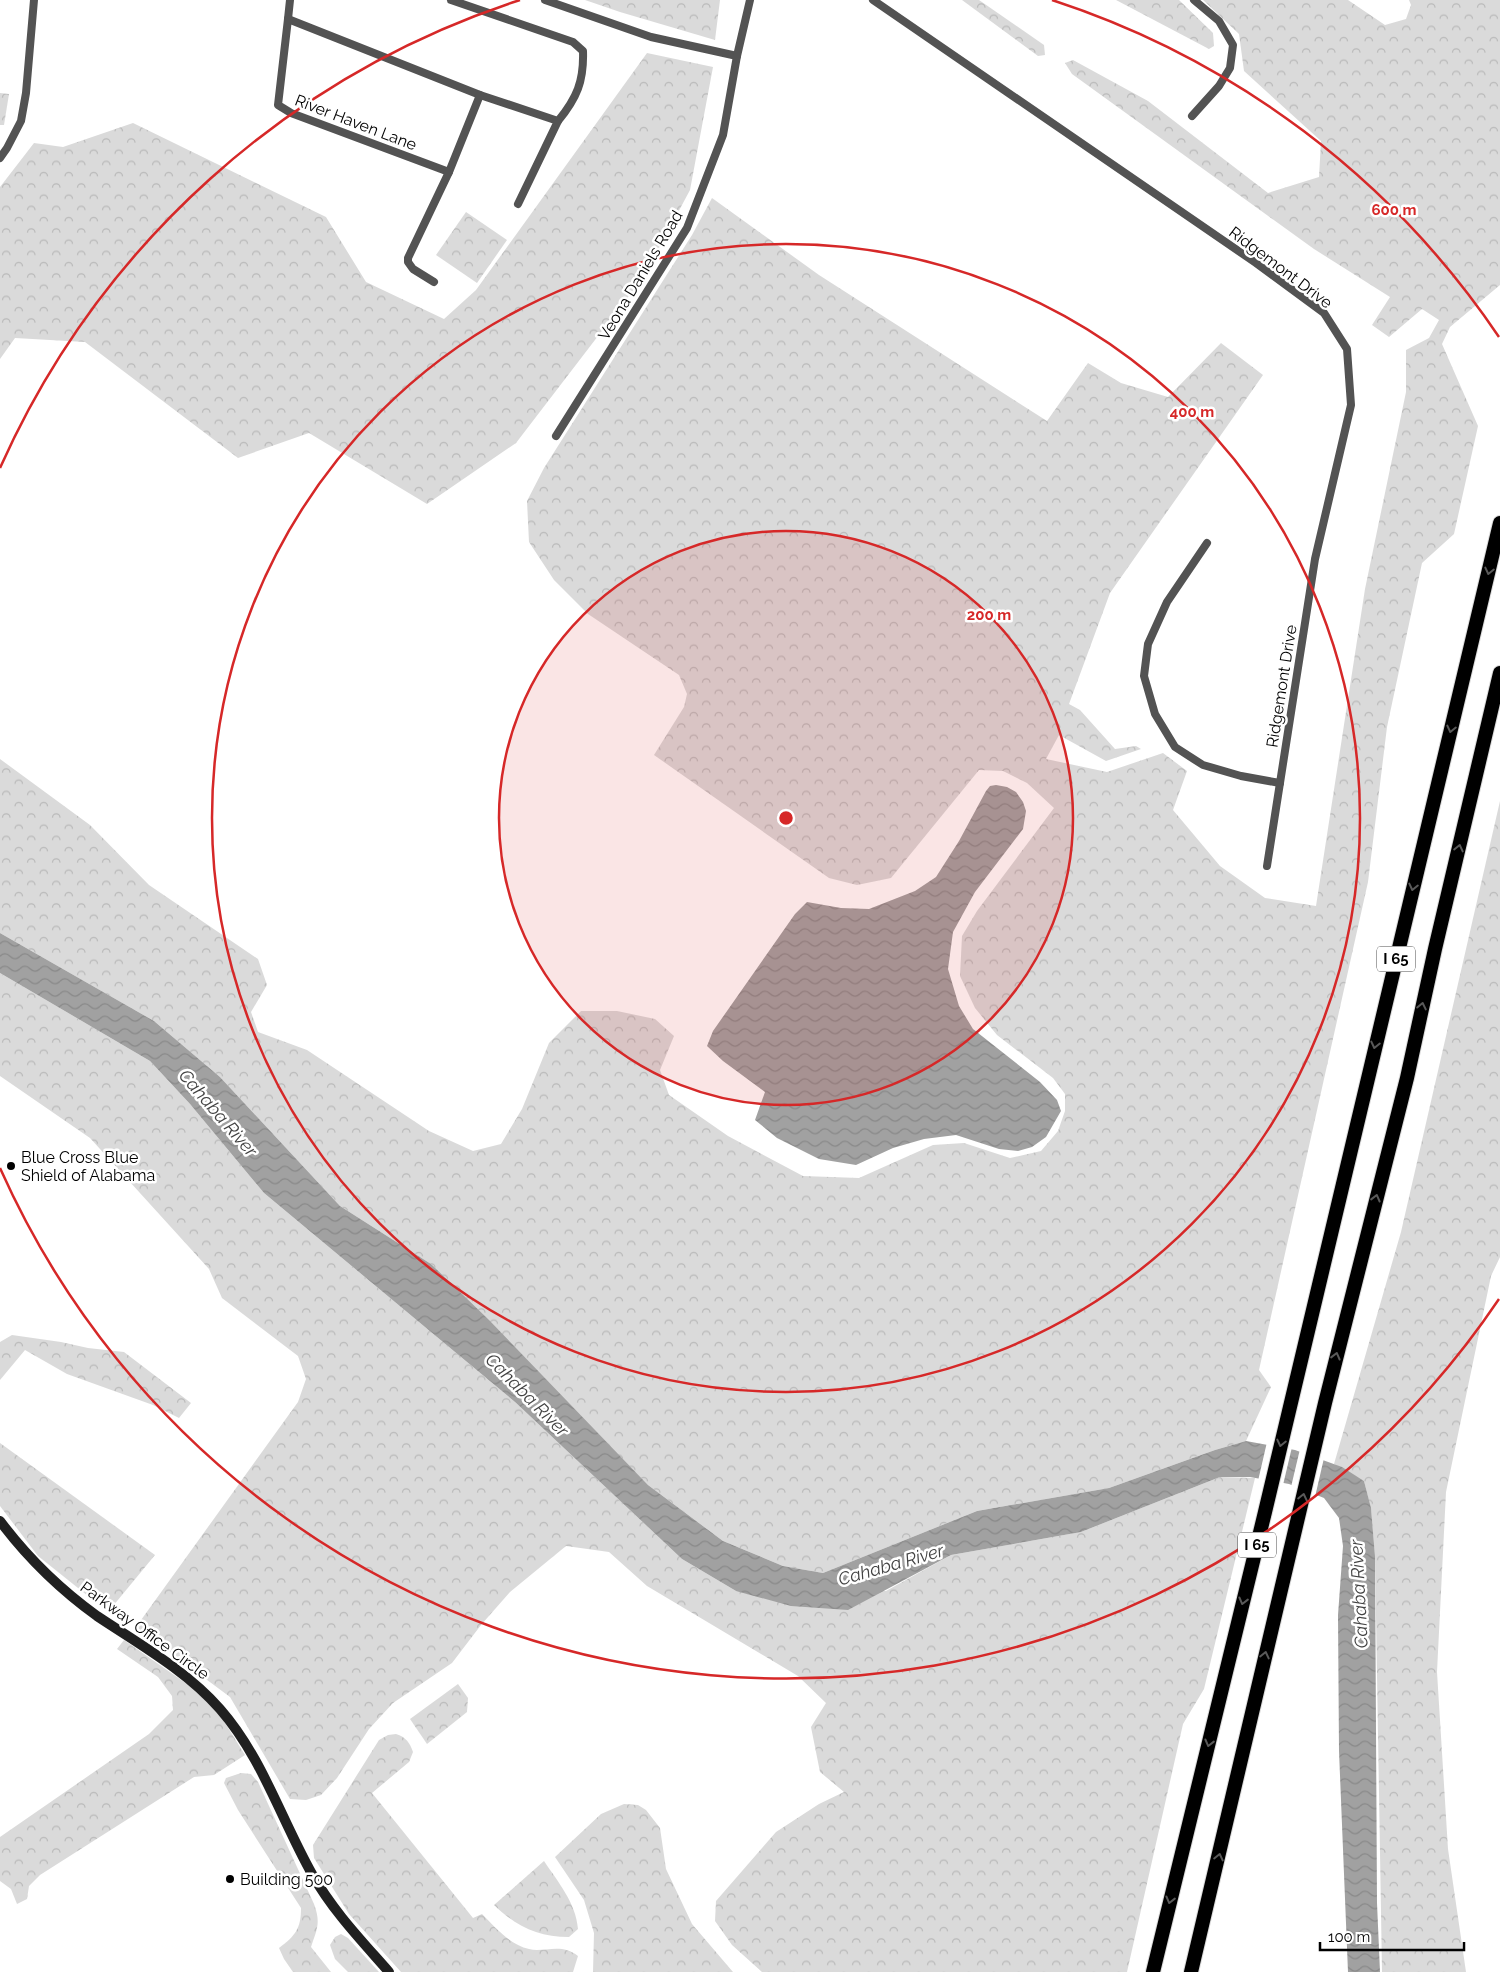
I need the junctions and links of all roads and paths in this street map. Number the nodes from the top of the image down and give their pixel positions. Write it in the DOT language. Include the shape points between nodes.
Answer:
graph roads {
  1 [pos="34,0"];
  2 [pos="290,0"];
  3 [pos="451,0"];
  4 [pos="545,0"];
  5 [pos="750,0"];
  6 [pos="874,0"];
  7 [pos="1194,0"];
  8 [pos="288,18"];
  9 [pos="737,56"];
  10 [pos="480,95"];
  11 [pos="1192,116"];
  12 [pos="558,121"];
  13 [pos="0,158"];
  14 [pos="449,172"];
  15 [pos="518,204"];
  16 [pos="434,282"];
  17 [pos="556,436"];
  18 [pos="1500,523"];
  19 [pos="1207,543"];
  20 [pos="1500,673"];
  21 [pos="1280,783"];
  22 [pos="1267,866"];
  23 [pos="0,1521"];
  24 [pos="388,1972"];
  25 [pos="1153,1972"];
  26 [pos="1191,1972"];
  1 -- 13 [label="street" via="21,121"];
  2 -- 8 [label="street, River Haven Lane"];
  3 -- 12 [label="street" via="572,42 583,52 579,88 573,103"];
  4 -- 9 [label="street" via="651,37"];
  5 -- 9 [label="street, Veona Daniels Road"];
  6 -- 21 [label="street, Ridgemont Drive" via="1248,257 1324,313 1347,348 1351,405 1315,559"];
  7 -- 11 [label="street" via="1219,21 1233,46 1230,68 1220,86"];
  8 -- 10 [label="street"];
  8 -- 14 [label="street, River Haven Lane" via="278,105 291,114"];
  9 -- 17 [label="street, Veona Daniels Road" via="723,135 687,228"];
  10 -- 12 [label="street"];
  10 -- 14 [label="street"];
  12 -- 15 [label="street"];
  14 -- 16 [label="street" via="408,258 414,269"];
  18 -- 25 [label="highway, I 65, one-way"];
  19 -- 21 [label="street" via="1167,602 1148,644 1144,676 1155,714 1175,747 1203,765"];
  26 -- 20 [label="highway, I 65, one-way" via="1324,1403 1407,1078"];
  21 -- 22 [label="street, Ridgemont Drive"];
  23 -- 24 [label="street, Parkway Office Circle" via="33,1561 79,1602 188,1678 219,1707 250,1749 309,1869 332,1906"];
}
